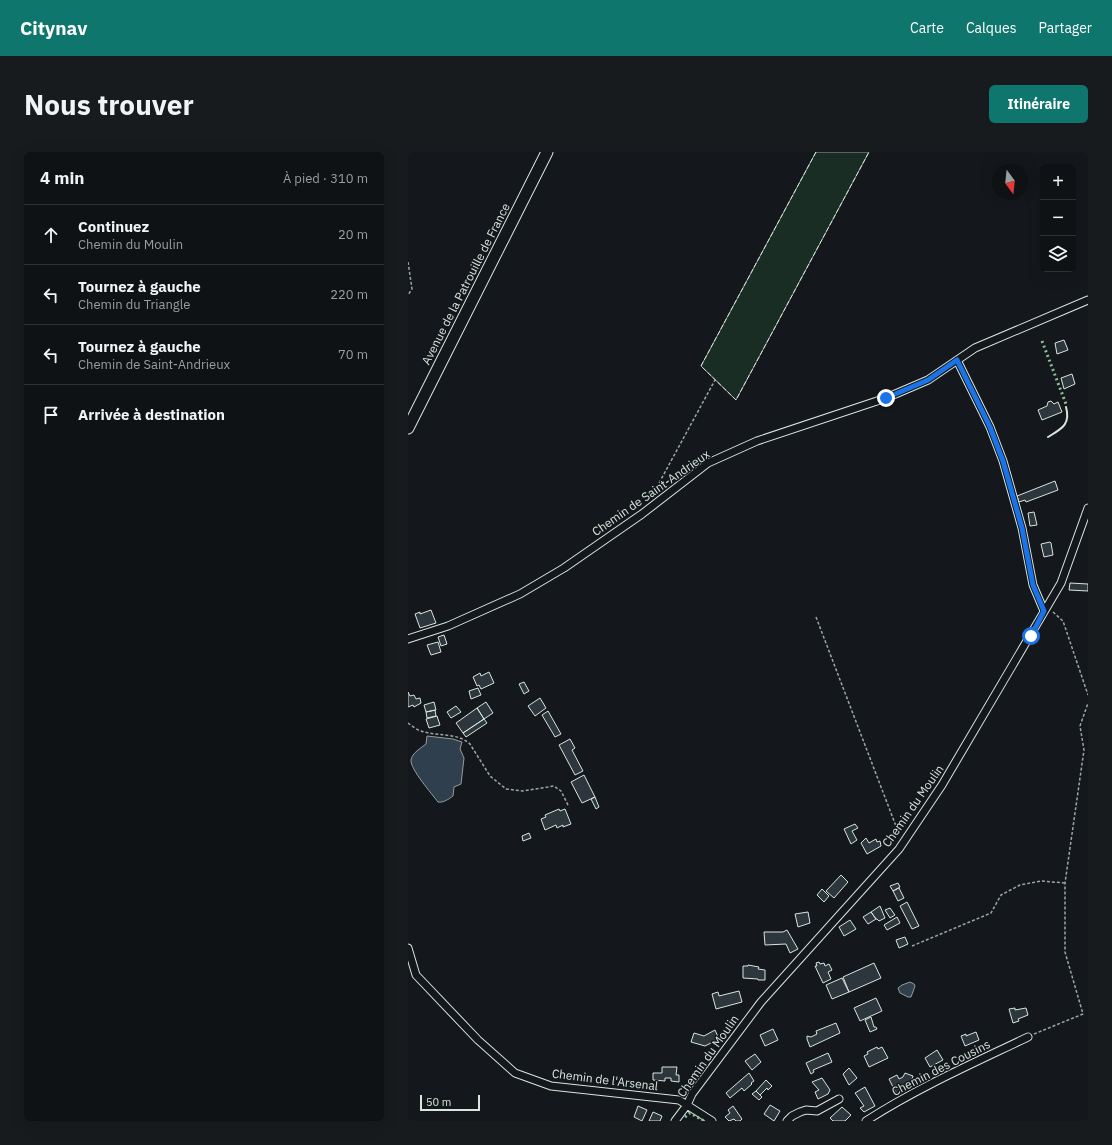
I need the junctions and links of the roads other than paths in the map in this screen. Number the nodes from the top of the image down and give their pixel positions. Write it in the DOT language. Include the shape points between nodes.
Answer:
graph roads {
  1 [pos="547,152"];
  2 [pos="1088,300"];
  3 [pos="957,360"];
  4 [pos="408,428"];
  5 [pos="1088,508"];
  6 [pos="1046,609"];
  7 [pos="408,639"];
  8 [pos="408,948"];
  9 [pos="1028,1037"];
  10 [pos="839,1099"];
  11 [pos="687,1105"];
  12 [pos="675,1121"];
  13 [pos="712,1121"];
  14 [pos="787,1121"];
  15 [pos="866,1121"];
  1 -- 4 [label="main road, Avenue de la Patrouille de France"];
  2 -- 3 [label="street, Chemin de Saint-Andrieux" via="975,348"];
  3 -- 6 [label="street" via="990,427 1003,461 1022,528 1033,585"];
  3 -- 7 [label="street, Chemin de Saint-Andrieux" via="928,380 886,398 757,441 708,463 629,523 564,568 520,594 448,626"];
  5 -- 6 [label="street, Chemin du Moulin" via="1061,584"];
  6 -- 11 [label="street, Chemin du Moulin" via="942,785 899,850 761,1002 692,1094"];
  8 -- 11 [label="street, Chemin de l'Arsenal" via="416,975 478,1040 515,1073 551,1086 679,1100"];
  9 -- 15 [label="street, Chemin des Cousins" via="932,1084"];
  10 -- 14 [label="street" via="817,1111 800,1112"];
  11 -- 12 [label="street, Chemin du Moulin"];
  11 -- 13 [label="street, Chemin de l'Arsenal"];
}
